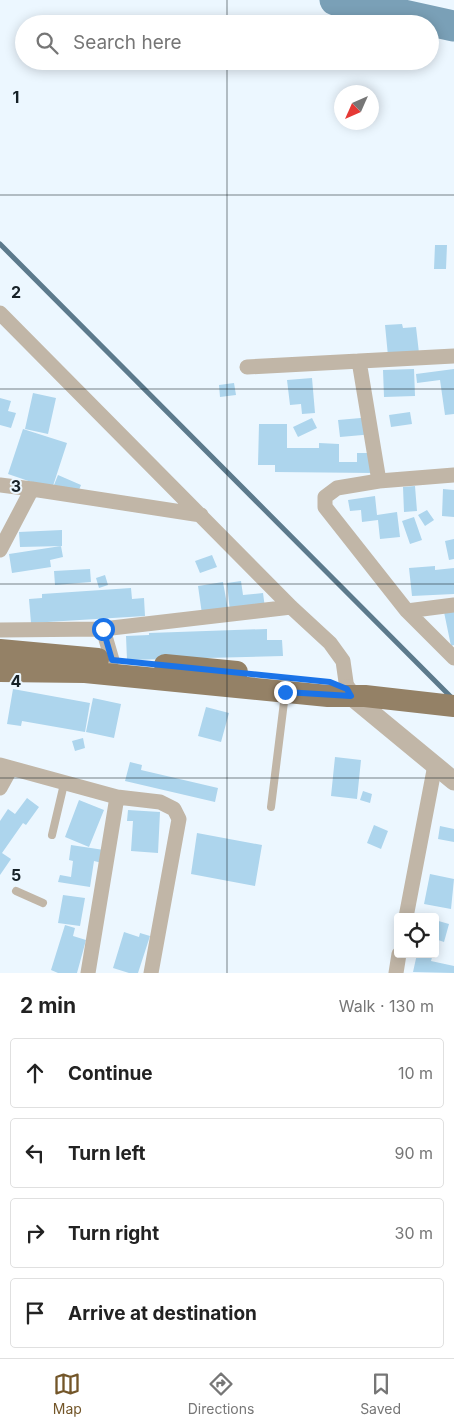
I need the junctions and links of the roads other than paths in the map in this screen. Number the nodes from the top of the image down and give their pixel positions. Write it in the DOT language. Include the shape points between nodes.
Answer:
graph roads {
  1 [pos="0,313"];
  2 [pos="454,356"];
  3 [pos="359,361"];
  4 [pos="247,367"];
  5 [pos="454,475"];
  6 [pos="379,481"];
  7 [pos="0,486"];
  8 [pos="32,489"];
  9 [pos="201,515"];
  10 [pos="0,550"];
  11 [pos="454,605"];
  12 [pos="291,607"];
  13 [pos="407,611"];
  14 [pos="103,629"];
  15 [pos="0,630"];
  16 [pos="0,650"];
  17 [pos="454,658"];
  18 [pos="112,660"];
  19 [pos="0,671"];
  20 [pos="285,692"];
  21 [pos="361,695"];
  22 [pos="454,706"];
  23 [pos="434,765"];
  24 [pos="6,767"];
  25 [pos="454,781"];
  26 [pos="64,784"];
  27 [pos="0,788"];
  28 [pos="117,797"];
  29 [pos="272,807"];
  30 [pos="52,835"];
  31 [pos="16,890"];
  32 [pos="43,903"];
  33 [pos="407,913"];
  34 [pos="399,958"];
  35 [pos="88,973"];
  36 [pos="152,973"];
  37 [pos="396,973"];
  1 -- 9 [label="street"];
  2 -- 3 [label="street"];
  3 -- 4 [label="street"];
  3 -- 6 [label="street"];
  5 -- 6 [label="street"];
  6 -- 13 [label="street" via="336,488 325,497 325,507"];
  7 -- 8 [label="street"];
  8 -- 9 [label="street"];
  8 -- 10 [label="street"];
  9 -- 12 [label="street"];
  11 -- 13 [label="street"];
  12 -- 14 [label="street"];
  12 -- 21 [label="street" via="330,643"];
  13 -- 17 [label="street"];
  14 -- 15 [label="street"];
  14 -- 18 [label="street"];
  16 -- 18 [label="main road"];
  18 -- 21 [label="main road" via="330,682"];
  19 -- 20 [label="main road" via="85,672"];
  20 -- 21 [label="main road"];
  20 -- 29 [label="lane"];
  21 -- 22 [label="main road"];
  21 -- 23 [label="street"];
  23 -- 25 [label="street"];
  23 -- 33 [label="street"];
  24 -- 26 [label="street"];
  24 -- 27 [label="street"];
  26 -- 28 [label="street"];
  26 -- 30 [label="lane"];
  28 -- 35 [label="street"];
  28 -- 36 [label="street" via="160,802 174,809 179,819"];
  31 -- 32 [label="lane"];
  34 -- 37 [label="street"];
}
